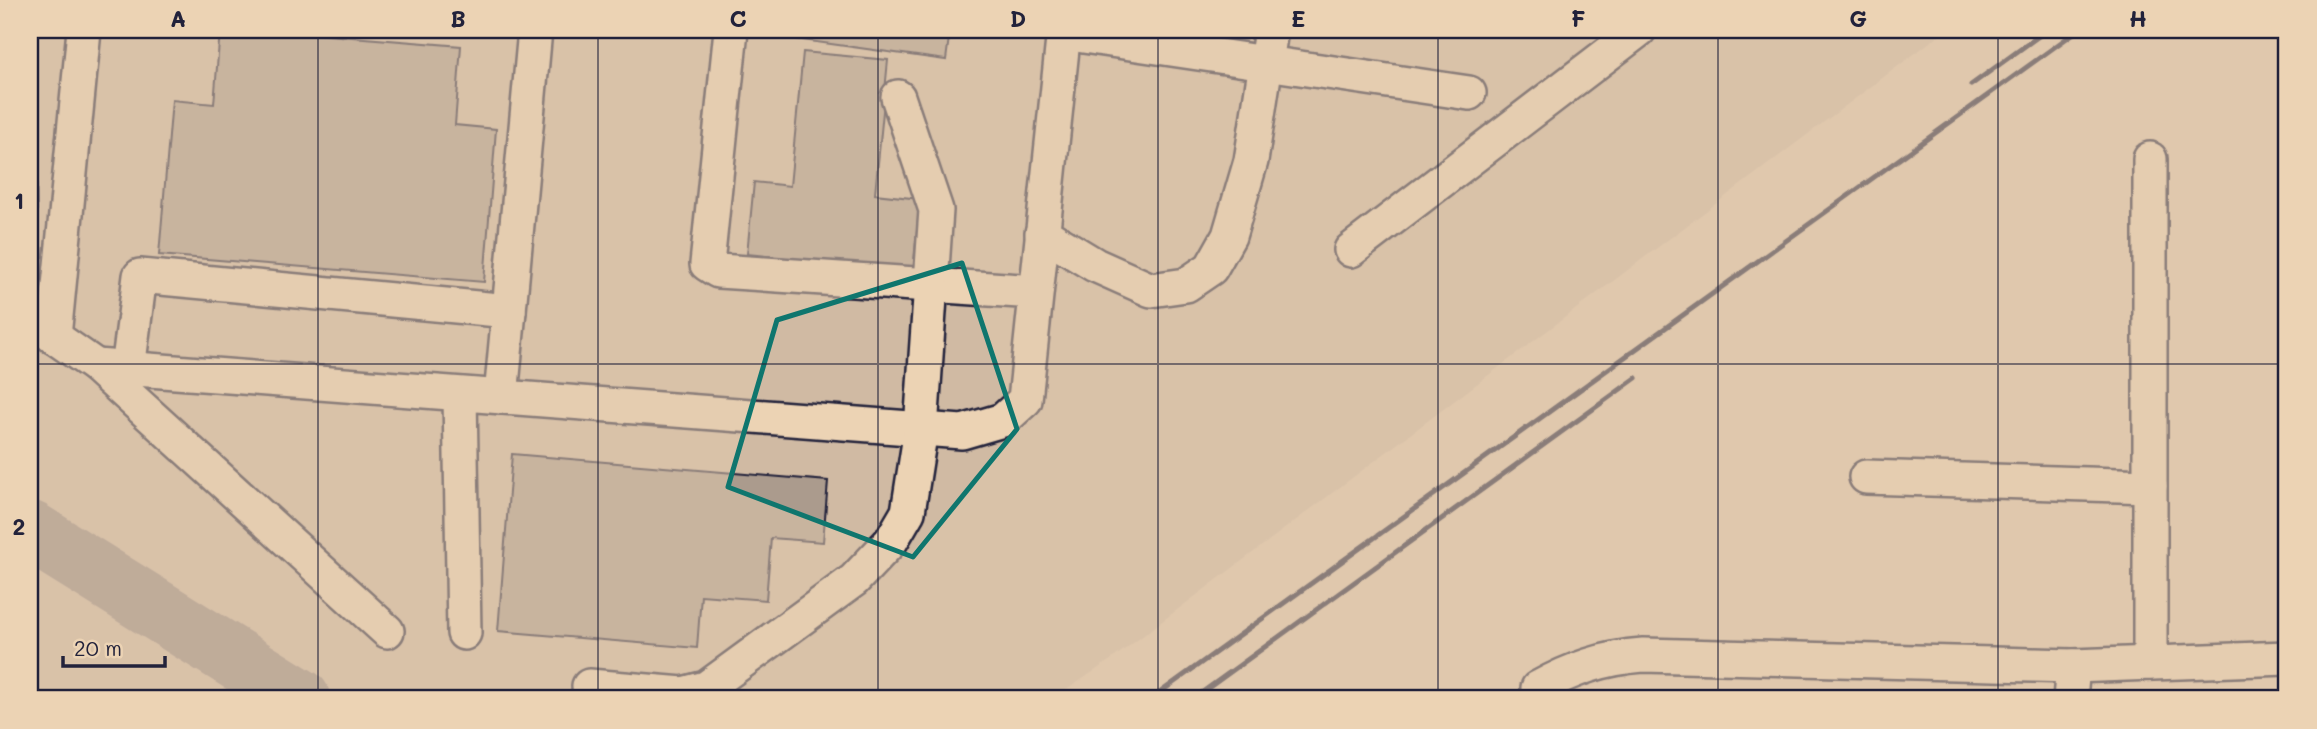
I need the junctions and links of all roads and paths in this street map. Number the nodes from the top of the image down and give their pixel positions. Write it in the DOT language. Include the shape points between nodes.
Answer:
graph roads {
  1 [pos="84,30"];
  2 [pos="535,30"];
  3 [pos="731,30"];
  4 [pos="1271,30"];
  5 [pos="1639,30"];
  6 [pos="1063,32"];
  7 [pos="1266,64"];
  8 [pos="1469,93"];
  9 [pos="898,97"];
  10 [pos="2150,159"];
  11 [pos="1042,233"];
  12 [pos="1351,250"];
  13 [pos="930,285"];
  14 [pos="1036,292"];
  15 [pos="509,311"];
  16 [pos="42,329"];
  17 [pos="112,367"];
  18 [pos="460,395"];
  19 [pos="501,397"];
  20 [pos="921,429"];
  21 [pos="1866,477"];
  22 [pos="2150,486"];
  23 [pos="387,631"];
  24 [pos="464,633"];
  25 [pos="2287,658"];
  26 [pos="2150,663"];
  27 [pos="2073,666"];
  28 [pos="589,686"];
  29 [pos="1538,688"];
  30 [pos="2070,699"];
  1 -- 16 [label="street"];
  2 -- 15 [label="street"];
  3 -- 13 [label="street" via="707,264 718,271"];
  4 -- 7 [label="street"];
  5 -- 12 [label="street"];
  6 -- 7 [label="street"];
  6 -- 11 [label="street"];
  7 -- 8 [label="street"];
  7 -- 11 [label="street" via="1251,161 1229,236 1211,268 1186,285 1151,290 1095,265"];
  9 -- 13 [label="street" via="936,210"];
  10 -- 22 [label="street"];
  11 -- 14 [label="street"];
  13 -- 14 [label="street"];
  13 -- 20 [label="street"];
  14 -- 20 [label="street" via="1025,400 1003,420 962,432"];
  15 -- 17 [label="street" via="140,276"];
  15 -- 19 [label="street"];
  16 -- 17 [label="street"];
  17 -- 18 [label="street"];
  17 -- 23 [label="street"];
  18 -- 19 [label="street"];
  18 -- 24 [label="street"];
  19 -- 20 [label="street"];
  20 -- 28 [label="street" via="908,512 891,541 854,580 706,688 683,694"];
  21 -- 22 [label="street"];
  22 -- 26 [label="street"];
  25 -- 26 [label="street"];
  26 -- 27 [label="street"];
  27 -- 29 [label="street" via="1643,655 1611,658 1570,670"];
  27 -- 30 [label="street"];
}
